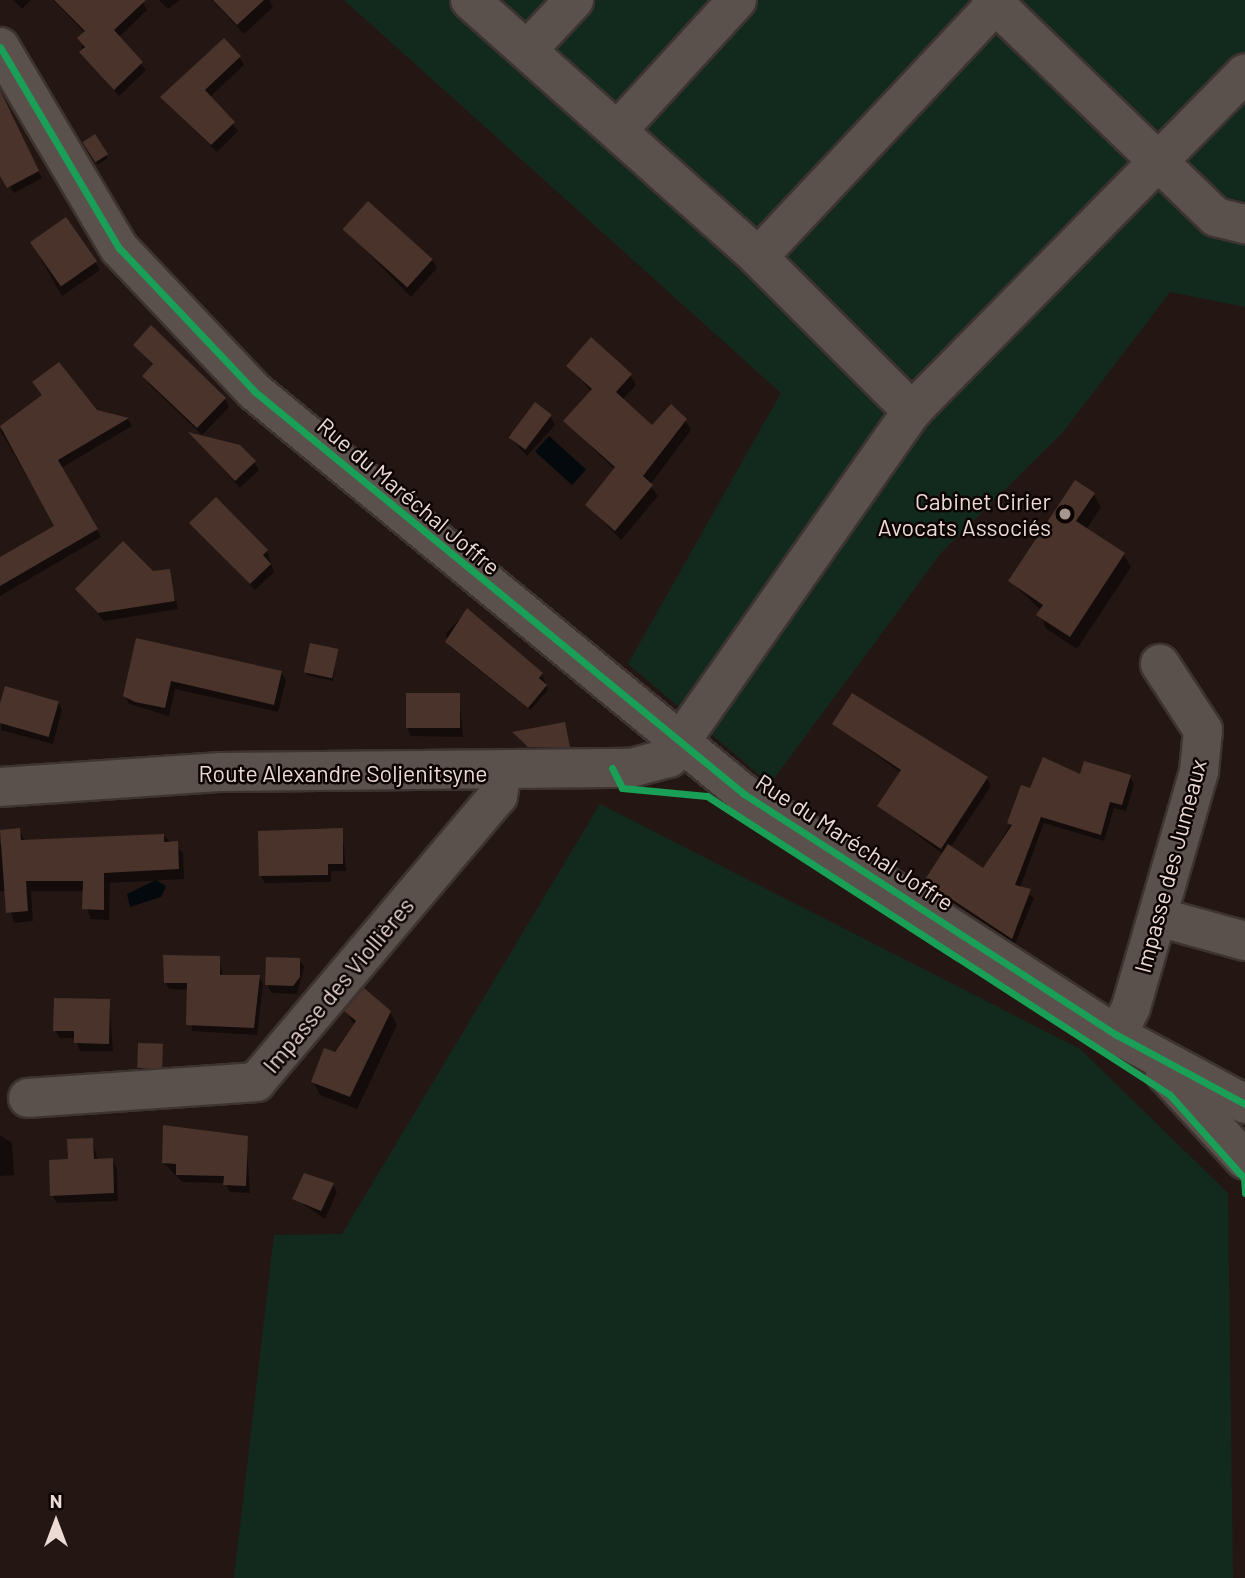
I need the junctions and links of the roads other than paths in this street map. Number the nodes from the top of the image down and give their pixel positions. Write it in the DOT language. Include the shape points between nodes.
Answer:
graph roads {
  1 [pos="470,0"];
  2 [pos="574,0"];
  3 [pos="737,0"];
  4 [pos="995,1"];
  5 [pos="0,47"];
  6 [pos="529,48"];
  7 [pos="1245,73"];
  8 [pos="618,130"];
  9 [pos="1159,162"];
  10 [pos="1245,224"];
  11 [pos="758,257"];
  12 [pos="912,411"];
  13 [pos="1160,664"];
  14 [pos="677,745"];
  15 [pos="502,772"];
  16 [pos="0,787"];
  17 [pos="1158,917"];
  18 [pos="1245,941"];
  19 [pos="1130,1043"];
  20 [pos="28,1098"];
  21 [pos="1245,1104"];
  22 [pos="1245,1160"];
  1 -- 6 [label="street"];
  2 -- 6 [label="street"];
  3 -- 8 [label="street"];
  4 -- 9 [label="street"];
  4 -- 11 [label="street"];
  5 -- 14 [label="street, Rue du Maréchal Joffre" via="87,203 180,320 254,391"];
  6 -- 8 [label="street"];
  7 -- 9 [label="street, Route Alexandre Soljenitsyne"];
  8 -- 11 [label="street"];
  9 -- 10 [label="street" via="1216,217"];
  9 -- 12 [label="street, Route Alexandre Soljenitsyne"];
  11 -- 12 [label="street"];
  12 -- 14 [label="street, Route Alexandre Soljenitsyne"];
  13 -- 17 [label="street, Impasse des Jumeaux" via="1203,730 1199,771"];
  14 -- 15 [label="street, Route Alexandre Soljenitsyne" via="653,765"];
  14 -- 19 [label="street, Rue du Maréchal Joffre"];
  15 -- 16 [label="street, Route Alexandre Soljenitsyne" via="221,772"];
  15 -- 20 [label="street, Impasse des Viollières" via="498,796 256,1082"];
  17 -- 18 [label="street"];
  17 -- 19 [label="street, Impasse des Jumeaux"];
  19 -- 21 [label="street, Rue du Maréchal Joffre"];
  19 -- 22 [label="street, Rue du Maréchal Joffre"];
}
